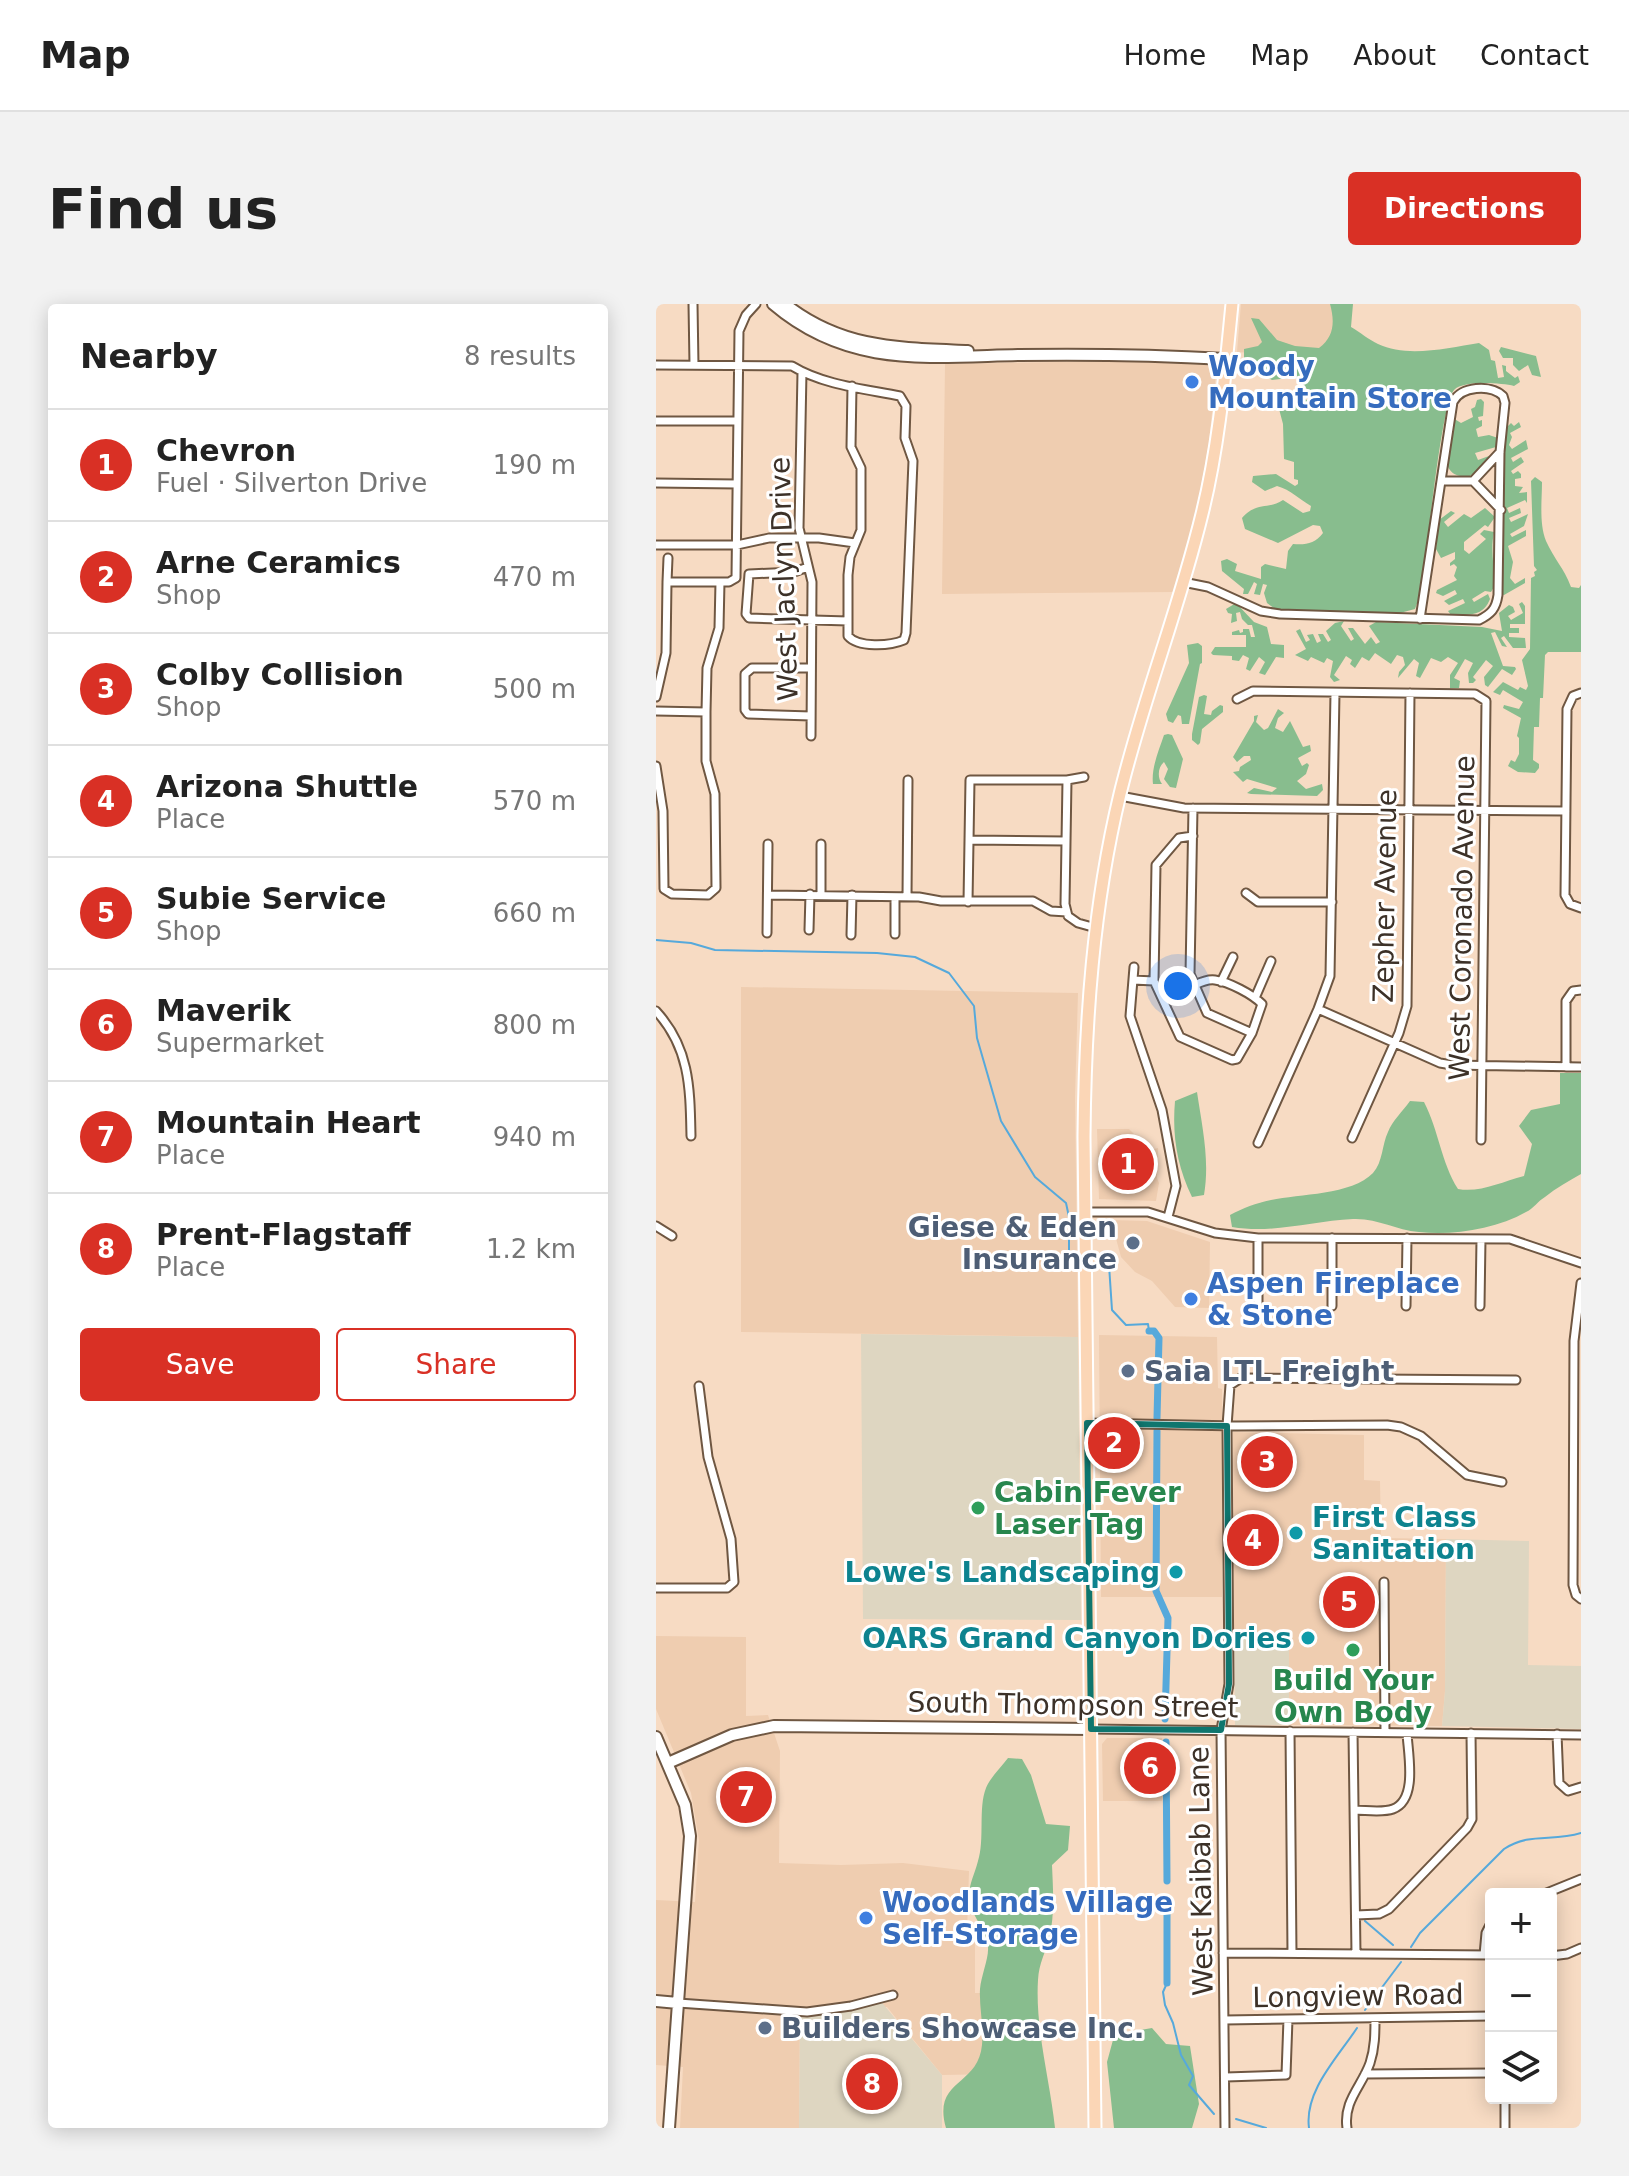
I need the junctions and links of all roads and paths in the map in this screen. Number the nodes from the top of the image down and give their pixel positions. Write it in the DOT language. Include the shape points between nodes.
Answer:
graph roads {
  1 [pos="693,304"];
  2 [pos="756,304"];
  3 [pos="773,304"];
  4 [pos="785,304"];
  5 [pos="1232,304"];
  6 [pos="1018,355"];
  7 [pos="1226,359"];
  8 [pos="656,365"];
  9 [pos="694,365"];
  10 [pos="738,366"];
  11 [pos="802,372"];
  12 [pos="852,386"];
  13 [pos="656,421"];
  14 [pos="737,421"];
  15 [pos="1500,452"];
  16 [pos="1441,481"];
  17 [pos="1473,481"];
  18 [pos="656,483"];
  19 [pos="737,484"];
  20 [pos="1501,510"];
  21 [pos="799,538"];
  22 [pos="855,543"];
  23 [pos="656,545"];
  24 [pos="737,545"];
  25 [pos="668,558"];
  26 [pos="808,567"];
  27 [pos="667,582"];
  28 [pos="720,582"];
  29 [pos="1183,582"];
  30 [pos="1420,619"];
  31 [pos="811,620"];
  32 [pos="848,621"];
  33 [pos="660,664"];
  34 [pos="811,668"];
  35 [pos="1335,693"];
  36 [pos="1410,693"];
  37 [pos="1577,695"];
  38 [pos="656,697"];
  39 [pos="1237,699"];
  40 [pos="656,711"];
  41 [pos="706,712"];
  42 [pos="811,716"];
  43 [pos="811,736"];
  44 [pos="656,766"];
  45 [pos="1084,777"];
  46 [pos="908,780"];
  47 [pos="1067,780"];
  48 [pos="1120,796"];
  49 [pos="1193,808"];
  50 [pos="1333,808"];
  51 [pos="1410,810"];
  52 [pos="1485,811"];
  53 [pos="1566,811"];
  54 [pos="1193,836"];
  55 [pos="969,840"];
  56 [pos="1066,841"];
  57 [pos="768,844"];
  58 [pos="821,844"];
  59 [pos="660,865"];
  60 [pos="1246,893"];
  61 [pos="810,894"];
  62 [pos="768,895"];
  63 [pos="821,895"];
  64 [pos="852,895"];
  65 [pos="895,897"];
  66 [pos="907,897"];
  67 [pos="968,902"];
  68 [pos="1332,902"];
  69 [pos="1581,908"];
  70 [pos="1067,912"];
  71 [pos="1096,928"];
  72 [pos="809,930"];
  73 [pos="767,933"];
  74 [pos="895,934"];
  75 [pos="851,935"];
  76 [pos="1233,957"];
  77 [pos="1271,961"];
  78 [pos="1134,967"];
  79 [pos="1133,980"];
  80 [pos="1154,981"];
  81 [pos="1221,982"];
  82 [pos="1195,985"];
  83 [pos="1581,990"];
  84 [pos="1255,998"];
  85 [pos="1318,1009"];
  86 [pos="656,1011"];
  87 [pos="1252,1033"];
  88 [pos="1393,1044"];
  89 [pos="1482,1066"];
  90 [pos="1566,1067"];
  91 [pos="1581,1067"];
  92 [pos="691,1136"];
  93 [pos="1352,1138"];
  94 [pos="1481,1140"];
  95 [pos="1258,1143"];
  96 [pos="1085,1212"];
  97 [pos="1168,1217"];
  98 [pos="656,1226"];
  99 [pos="672,1236"];
  100 [pos="1258,1238"];
  101 [pos="1332,1238"];
  102 [pos="1407,1238"];
  103 [pos="1481,1239"];
  104 [pos="1581,1263"];
  105 [pos="1581,1283"];
  106 [pos="1258,1305"];
  107 [pos="1332,1306"];
  108 [pos="1406,1306"];
  109 [pos="1480,1306"];
  110 [pos="1516,1380"];
  111 [pos="699,1386"];
  112 [pos="1087,1423"];
  113 [pos="1227,1426"];
  114 [pos="1502,1482"];
  115 [pos="1384,1582"];
  116 [pos="656,1588"];
  117 [pos="1581,1599"];
  118 [pos="1091,1729"];
  119 [pos="1221,1730"];
  120 [pos="1290,1731"];
  121 [pos="1353,1732"];
  122 [pos="1385,1732"];
  123 [pos="1407,1733"];
  124 [pos="1471,1733"];
  125 [pos="1557,1734"];
  126 [pos="1581,1735"];
  127 [pos="656,1737"];
  128 [pos="664,1765"];
  129 [pos="1581,1787"];
  130 [pos="1354,1810"];
  131 [pos="1581,1879"];
  132 [pos="1557,1889"];
  133 [pos="1356,1915"];
  134 [pos="1581,1948"];
  135 [pos="1223,1953"];
  136 [pos="1292,1953"];
  137 [pos="1356,1954"];
  138 [pos="1485,1955"];
  139 [pos="1557,1956"];
  140 [pos="893,1995"];
  141 [pos="656,2001"];
  142 [pos="678,2003"];
  143 [pos="1485,2016"];
  144 [pos="1375,2018"];
  145 [pos="1288,2019"];
  146 [pos="1225,2020"];
  147 [pos="1485,2073"];
  148 [pos="1365,2074"];
  149 [pos="1226,2077"];
  150 [pos="1505,2104"];
  151 [pos="669,2128"];
  152 [pos="1095,2128"];
  153 [pos="1225,2128"];
  154 [pos="1347,2128"];
  155 [pos="1505,2128"];
  1 -- 9 [label="street"];
  2 -- 10 [label="street" via="739,331"];
  3 -- 6 [label="street" via="810,331 876,354"];
  4 -- 6 [label="street" via="806,321 853,340"];
  5 -- 7 [label="main road"];
  6 -- 7 [label="street"];
  7 -- 29 [label="main road" via="1207,491"];
  8 -- 9 [label="street"];
  9 -- 10 [label="street"];
  10 -- 11 [label="street" via="792,366"];
  10 -- 14 [label="street"];
  11 -- 12 [label="street"];
  11 -- 21 [label="street, West Jaclyn Drive"];
  12 -- 22 [label="street" via="851,447 861,468 861,530"];
  12 -- 32 [label="street" via="904,400 905,438 913,461 912,537 904,640 852,641"];
  13 -- 14 [label="street"];
  14 -- 19 [label="street"];
  15 -- 16 [label="street" via="1503,396 1496,390 1459,393 1452,405"];
  15 -- 17 [label="street"];
  15 -- 20 [label="street"];
  16 -- 17 [label="street"];
  16 -- 30 [label="street"];
  17 -- 20 [label="street"];
  18 -- 19 [label="street"];
  19 -- 24 [label="street"];
  20 -- 30 [label="street" via="1494,610 1479,620"];
  21 -- 22 [label="street"];
  21 -- 24 [label="street"];
  21 -- 26 [label="street, West Jaclyn Drive"];
  22 -- 32 [label="street" via="848,575"];
  23 -- 24 [label="street"];
  24 -- 28 [label="street" via="736,578"];
  25 -- 27 [label="street"];
  26 -- 31 [label="street, West Jaclyn Drive"];
  26 -- 31 [label="street" via="749,574 746,614 753,620"];
  27 -- 28 [label="street"];
  27 -- 33 [label="street"];
  28 -- 41 [label="street"];
  29 -- 30 [label="street" via="1280,614"];
  29 -- 48 [label="main road"];
  31 -- 32 [label="street"];
  31 -- 34 [label="street, West Jaclyn Drive"];
  33 -- 38 [label="street"];
  34 -- 42 [label="street, West Jaclyn Drive"];
  34 -- 42 [label="street" via="752,668 745,674 748,714"];
  35 -- 36 [label="street"];
  35 -- 39 [label="street" via="1253,691"];
  35 -- 50 [label="street"];
  36 -- 51 [label="street, Zepher Avenue"];
  36 -- 52 [label="street, West Coronado Avenue" via="1483,698"];
  37 -- 53 [label="street" via="1567,709"];
  40 -- 41 [label="street"];
  41 -- 59 [label="street" via="706,761 715,794 716,888 708,895 667,893"];
  42 -- 43 [label="street, West Jaclyn Drive"];
  44 -- 59 [label="street" via="663,811"];
  45 -- 47 [label="street"];
  46 -- 66 [label="street"];
  47 -- 55 [label="street" via="970,780"];
  47 -- 56 [label="street"];
  48 -- 49 [label="street"];
  48 -- 71 [label="main road"];
  49 -- 50 [label="street"];
  49 -- 54 [label="street"];
  50 -- 51 [label="street"];
  50 -- 68 [label="street"];
  51 -- 52 [label="street"];
  51 -- 88 [label="street, Zepher Avenue" via="1407,1006"];
  52 -- 53 [label="street"];
  52 -- 89 [label="street, West Coronado Avenue"];
  53 -- 69 [label="street" via="1565,895"];
  54 -- 80 [label="street" via="1179,838 1156,865"];
  54 -- 82 [label="street" via="1190,974"];
  55 -- 56 [label="street"];
  55 -- 67 [label="street"];
  56 -- 70 [label="street"];
  57 -- 62 [label="street"];
  58 -- 63 [label="street"];
  60 -- 68 [label="street" via="1258,902"];
  61 -- 62 [label="street"];
  61 -- 63 [label="street"];
  61 -- 72 [label="street"];
  62 -- 73 [label="street"];
  63 -- 64 [label="street"];
  64 -- 65 [label="street"];
  64 -- 75 [label="street"];
  65 -- 66 [label="street"];
  65 -- 74 [label="street"];
  66 -- 67 [label="street"];
  67 -- 70 [label="street" via="1033,901"];
  68 -- 85 [label="street" via="1330,976"];
  70 -- 71 [label="street" via="1078,923"];
  71 -- 96 [label="main road" via="1084,1079"];
  76 -- 81 [label="street"];
  77 -- 84 [label="street"];
  78 -- 79 [label="street"];
  79 -- 80 [label="street"];
  79 -- 97 [label="street" via="1130,1016 1162,1110 1176,1186"];
  80 -- 87 [label="street" via="1180,1037 1232,1060"];
  81 -- 82 [label="street"];
  81 -- 84 [label="street"];
  82 -- 87 [label="street" via="1207,1013"];
  83 -- 90 [label="street" via="1566,1001"];
  84 -- 87 [label="street" via="1263,1008"];
  85 -- 88 [label="street"];
  85 -- 95 [label="street"];
  86 -- 92 [label="street" via="678,1040 687,1066"];
  88 -- 89 [label="street" via="1440,1063"];
  88 -- 93 [label="street, Zepher Avenue"];
  89 -- 90 [label="street"];
  89 -- 94 [label="street, West Coronado Avenue"];
  90 -- 91 [label="street"];
  96 -- 97 [label="street"];
  96 -- 112 [label="main road"];
  97 -- 100 [label="street" via="1215,1233"];
  98 -- 99 [label="street"];
  100 -- 101 [label="street"];
  100 -- 106 [label="street"];
  101 -- 102 [label="street"];
  101 -- 107 [label="street"];
  102 -- 103 [label="street"];
  102 -- 108 [label="street"];
  103 -- 104 [label="street" via="1522,1241"];
  103 -- 109 [label="street"];
  105 -- 117 [label="street" via="1574,1341 1573,1585"];
  110 -- 113 [label="street, West Kaibab Lane" via="1241,1378 1228,1391"];
  111 -- 116 [label="street" via="708,1457 731,1539 734,1582 727,1588"];
  112 -- 113 [label="street"];
  112 -- 118 [label="main road"];
  113 -- 114 [label="street" via="1401,1427 1421,1436 1467,1475"];
  113 -- 119 [label="street, West Kaibab Lane" via="1229,1684"];
  115 -- 122 [label="street"];
  118 -- 119 [label="street, South Thompson Street"];
  118 -- 128 [label="street, South Thompson Street" via="774,1726 732,1735"];
  118 -- 152 [label="main road"];
  119 -- 120 [label="street, South Thompson Street"];
  119 -- 135 [label="street, West Kaibab Lane"];
  120 -- 121 [label="street, South Thompson Street"];
  120 -- 136 [label="street"];
  121 -- 122 [label="street, South Thompson Street"];
  121 -- 130 [label="street"];
  122 -- 123 [label="street, South Thompson Street"];
  123 -- 124 [label="street, South Thompson Street"];
  123 -- 130 [label="street" via="1406,1798 1395,1809"];
  124 -- 125 [label="street, South Thompson Street"];
  124 -- 133 [label="street" via="1473,1808 1467,1828 1389,1909"];
  125 -- 126 [label="street, South Thompson Street"];
  125 -- 129 [label="street" via="1559,1783 1568,1791"];
  127 -- 128 [label="street"];
  128 -- 142 [label="street" via="685,1805 690,1836"];
  130 -- 133 [label="street"];
  131 -- 132 [label="street"];
  133 -- 137 [label="street"];
  134 -- 139 [label="street"];
  135 -- 136 [label="street"];
  135 -- 146 [label="street, West Kaibab Lane"];
  136 -- 137 [label="street"];
  137 -- 138 [label="street"];
  140 -- 142 [label="street" via="807,2012"];
  141 -- 142 [label="street"];
  142 -- 151 [label="street"];
  143 -- 144 [label="street, Longview Road"];
  144 -- 145 [label="street, Longview Road"];
  144 -- 148 [label="street" via="1375,2045"];
  145 -- 146 [label="street, Longview Road"];
  145 -- 149 [label="street" via="1286,2075"];
  146 -- 149 [label="street, West Kaibab Lane"];
  147 -- 148 [label="street"];
  148 -- 154 [label="street" via="1348,2105"];
  149 -- 153 [label="street, West Kaibab Lane"];
  150 -- 155 [label="street"];
}
